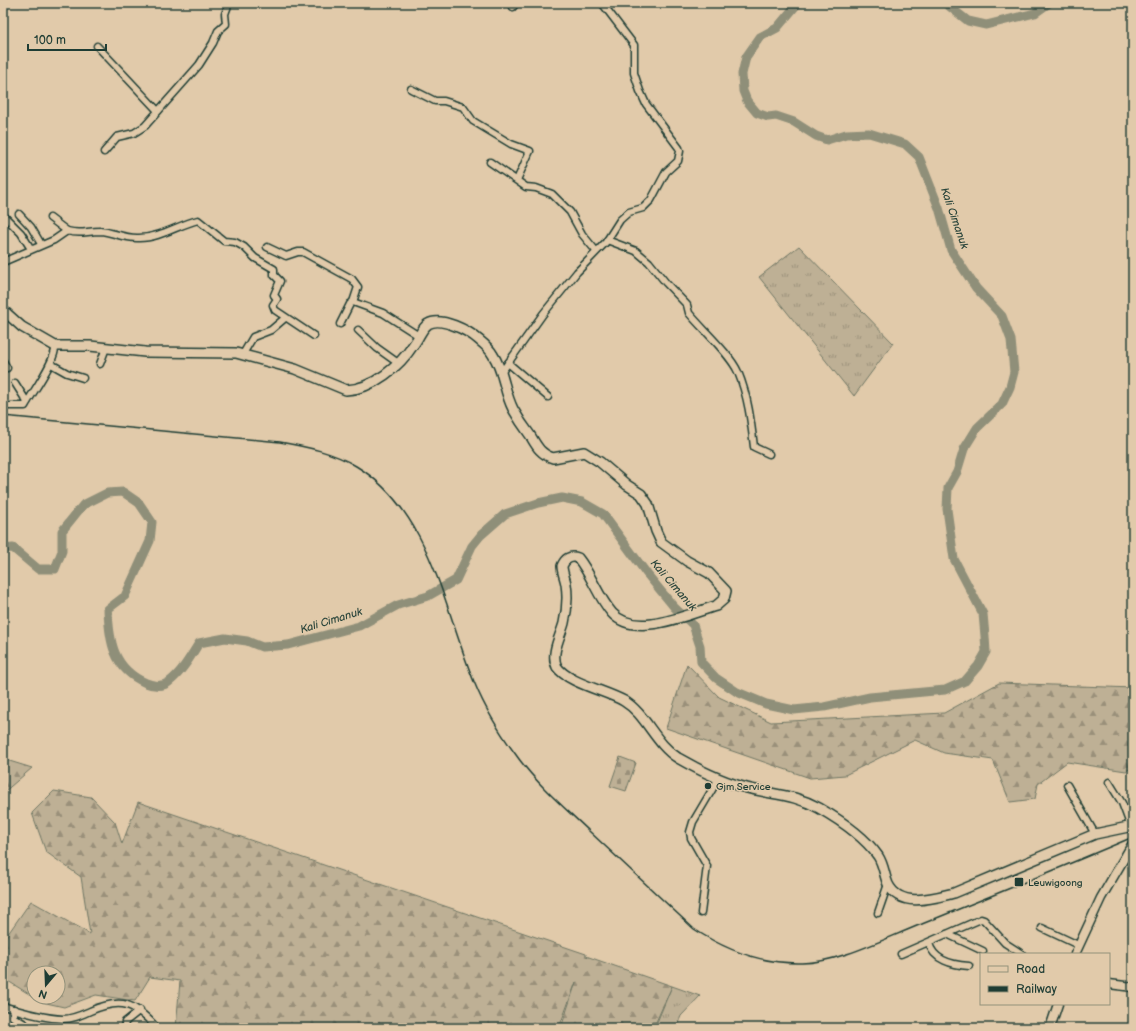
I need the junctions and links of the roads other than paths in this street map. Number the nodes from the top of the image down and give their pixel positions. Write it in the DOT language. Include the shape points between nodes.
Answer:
graph roads {
  1 [pos="229,3"];
  2 [pos="602,3"];
  3 [pos="98,46"];
  4 [pos="410,89"];
  5 [pos="158,111"];
  6 [pos="104,152"];
  7 [pos="490,162"];
  8 [pos="517,180"];
  9 [pos="19,214"];
  10 [pos="3,215"];
  11 [pos="50,218"];
  12 [pos="67,231"];
  13 [pos="607,240"];
  14 [pos="41,244"];
  15 [pos="267,246"];
  16 [pos="31,249"];
  17 [pos="596,251"];
  18 [pos="3,262"];
  19 [pos="353,302"];
  20 [pos="3,310"];
  21 [pos="285,318"];
  22 [pos="340,324"];
  23 [pos="358,330"];
  24 [pos="314,336"];
  25 [pos="419,336"];
  26 [pos="55,346"];
  27 [pos="106,348"];
  28 [pos="243,354"];
  29 [pos="3,361"];
  30 [pos="398,363"];
  31 [pos="508,363"];
  32 [pos="50,364"];
  33 [pos="100,364"];
  34 [pos="7,368"];
  35 [pos="501,373"];
  36 [pos="83,378"];
  37 [pos="14,383"];
  38 [pos="744,391"];
  39 [pos="548,397"];
  40 [pos="753,397"];
  41 [pos="27,402"];
  42 [pos="3,406"];
  43 [pos="769,454"];
  44 [pos="719,778"];
  45 [pos="1109,782"];
  46 [pos="1067,785"];
  47 [pos="1132,826"];
  48 [pos="1095,834"];
  49 [pos="1133,844"];
  50 [pos="888,884"];
  51 [pos="701,913"];
  52 [pos="878,913"];
  53 [pos="1042,928"];
  54 [pos="947,934"];
  55 [pos="929,943"];
  56 [pos="1078,945"];
  57 [pos="983,951"];
  58 [pos="1020,953"];
  59 [pos="1075,953"];
  60 [pos="900,954"];
  61 [pos="969,966"];
  62 [pos="1110,984"];
  63 [pos="1133,987"];
  64 [pos="1058,1005"];
  65 [pos="3,1006"];
  66 [pos="14,1009"];
  67 [pos="140,1010"];
  68 [pos="26,1028"];
  69 [pos="124,1028"];
  70 [pos="157,1028"];
  71 [pos="1050,1028"];
  1 -- 5 [label="street" via="225,14 226,24 218,30 199,65"];
  2 -- 13 [label="street" via="634,45 634,73 640,91 646,104 680,151 678,161 666,172 651,200 643,208 629,212 620,220"];
  3 -- 5 [label="street"];
  4 -- 8 [label="street" via="435,101 462,107 473,121 511,144 530,151"];
  5 -- 6 [label="street" via="139,131 117,137"];
  7 -- 8 [label="street"];
  8 -- 17 [label="street" via="526,187 542,190 556,198 570,212 582,234"];
  9 -- 14 [label="street"];
  10 -- 16 [label="street" via="21,233"];
  11 -- 12 [label="street"];
  12 -- 14 [label="street" via="54,240"];
  12 -- 21 [label="street" via="81,234 86,231 102,231 124,238 148,238 198,221 224,241 244,246 255,258 274,269 274,275 280,281 274,295 277,299 273,305"];
  13 -- 17 [label="street"];
  13 -- 38 [label="street" via="636,251 649,262 666,284 688,305 689,313 729,358 738,371"];
  14 -- 16 [label="street"];
  15 -- 19 [label="street" via="286,256 303,252 352,279 358,287"];
  16 -- 18 [label="street"];
  17 -- 31 [label="street" via="543,314"];
  19 -- 22 [label="street"];
  19 -- 25 [label="street" via="383,313"];
  20 -- 26 [label="main road" via="22,327"];
  21 -- 24 [label="street"];
  21 -- 28 [label="street" via="271,330 253,337"];
  23 -- 30 [label="street"];
  25 -- 30 [label="main road"];
  25 -- 35 [label="main road" via="425,327 434,322 446,323 460,329 474,336 493,354"];
  26 -- 27 [label="main road"];
  26 -- 32 [label="street" via="56,350"];
  27 -- 28 [label="main road" via="145,352"];
  27 -- 33 [label="street"];
  28 -- 30 [label="main road" via="311,375 346,390 374,383 394,369"];
  29 -- 34 [label="street"];
  31 -- 35 [label="street"];
  31 -- 39 [label="street"];
  32 -- 36 [label="street"];
  32 -- 41 [label="street"];
  35 -- 44 [label="main road" via="513,409 540,451 553,458 584,452 600,462 645,498 661,542 686,561 709,573 723,586 726,595 720,603 656,623 632,625 619,619 604,602 584,565 578,558 571,556 563,562 567,605 555,662 573,679 630,705 671,753"];
  37 -- 41 [label="street"];
  38 -- 40 [label="street"];
  38 -- 43 [label="street" via="749,405 754,447"];
  41 -- 42 [label="street" via="22,406"];
  44 -- 50 [label="main road" via="748,788 792,796 834,817 872,848 884,867"];
  44 -- 51 [label="street" via="693,822 690,832 707,866"];
  45 -- 47 [label="street"];
  46 -- 48 [label="street"];
  47 -- 48 [label="main road"];
  48 -- 50 [label="main road" via="992,878 941,896 904,899 894,893"];
  49 -- 56 [label="main road" via="1101,898"];
  50 -- 52 [label="street"];
  53 -- 56 [label="street"];
  54 -- 55 [label="street"];
  54 -- 57 [label="street"];
  54 -- 58 [label="street" via="983,919 1005,943"];
  55 -- 60 [label="street"];
  55 -- 61 [label="street" via="931,951 938,956 953,964"];
  56 -- 59 [label="main road"];
  62 -- 63 [label="main road"];
  64 -- 71 [label="main road"];
  65 -- 66 [label="street"];
  66 -- 67 [label="street" via="64,1019 78,1017 113,1004 124,1004"];
  66 -- 68 [label="street" via="13,1017 25,1024"];
  67 -- 69 [label="street" via="125,1022"];
  67 -- 70 [label="street"];
}
